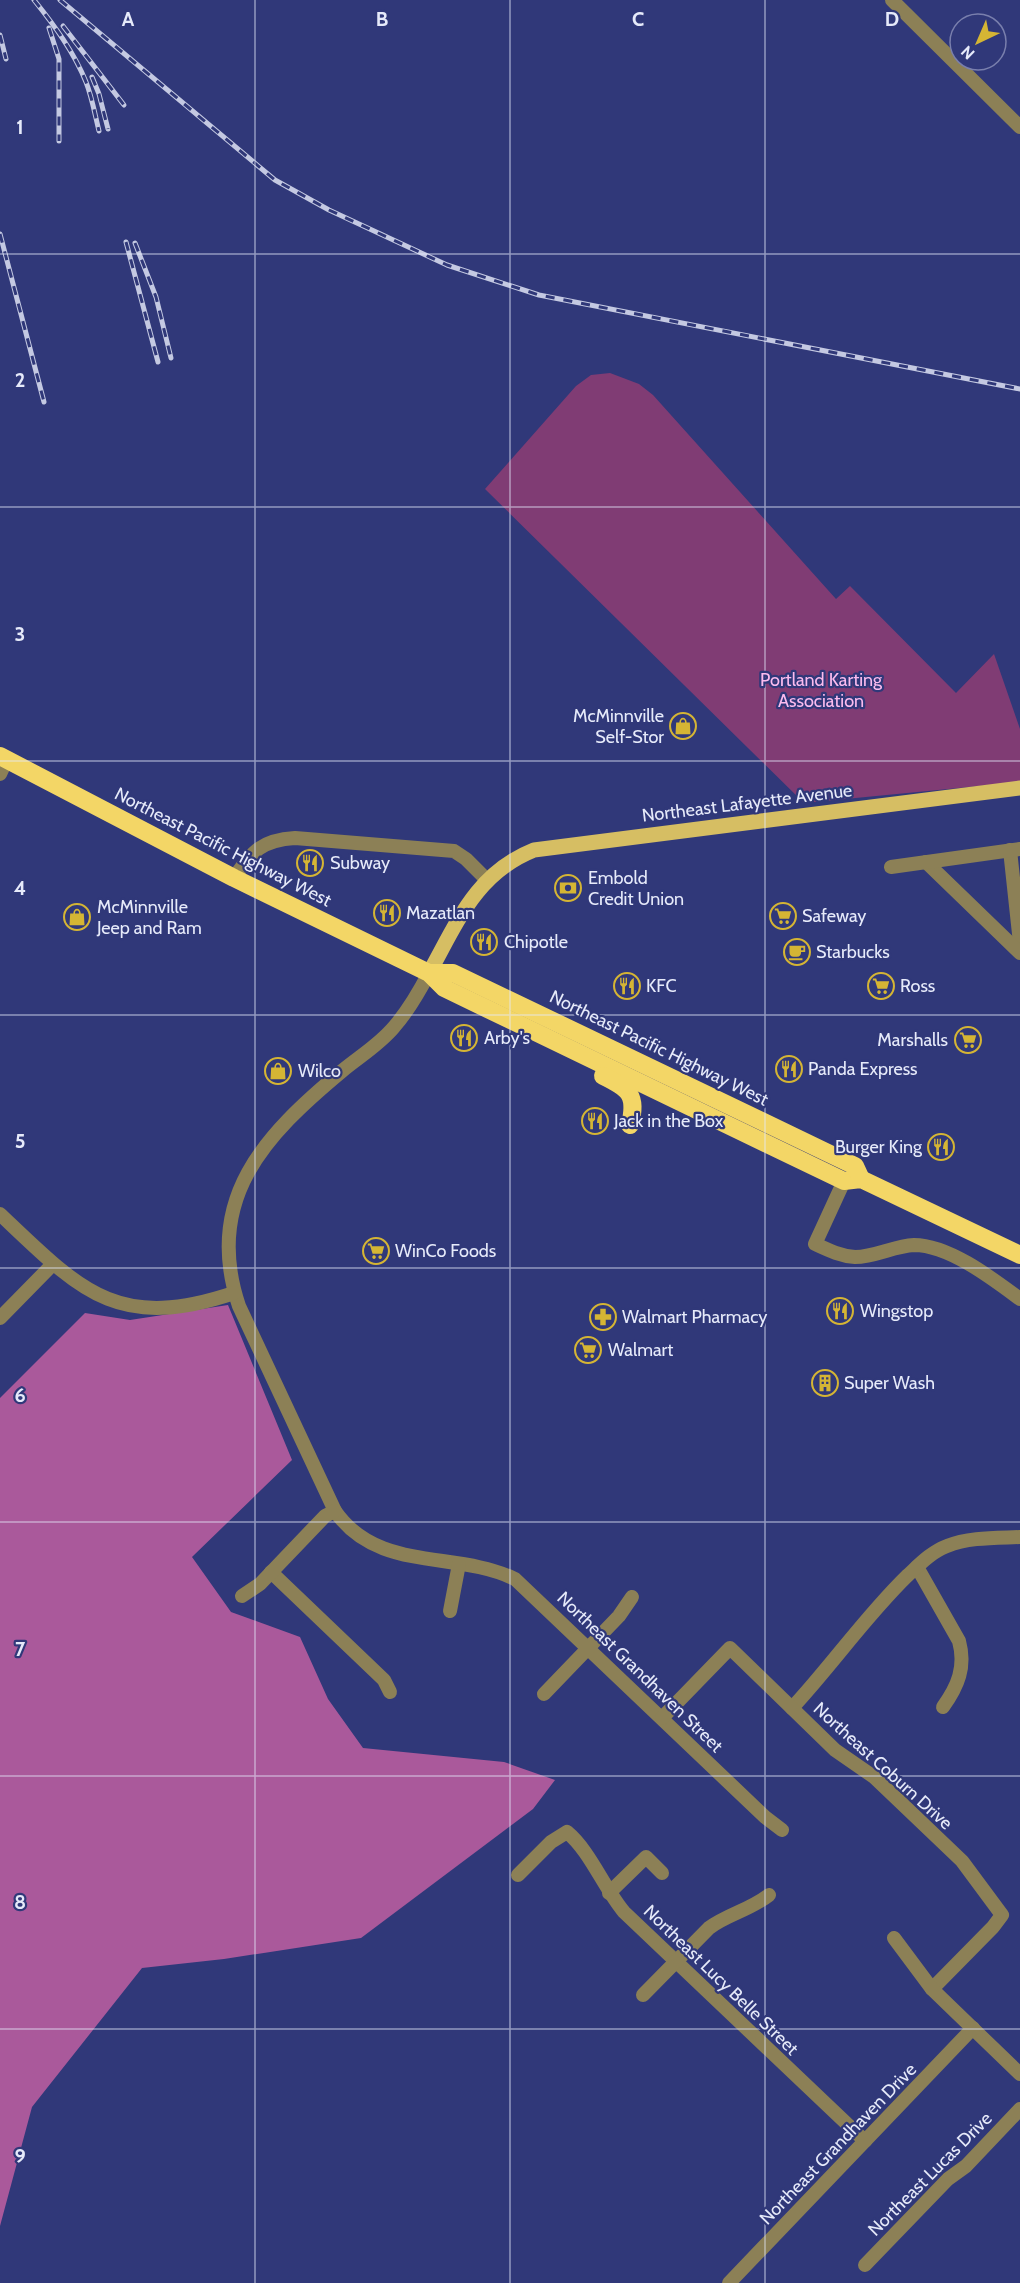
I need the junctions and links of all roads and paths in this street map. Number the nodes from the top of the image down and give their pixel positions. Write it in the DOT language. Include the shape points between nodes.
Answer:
graph roads {
  1 [pos="892,0"];
  2 [pos="1020,127"];
  3 [pos="2,763"];
  4 [pos="1020,788"];
  5 [pos="1015,850"];
  6 [pos="926,862"];
  7 [pos="891,867"];
  8 [pos="234,878"];
  9 [pos="487,880"];
  10 [pos="1020,943"];
  11 [pos="1020,953"];
  12 [pos="429,973"];
  13 [pos="535,1031"];
  14 [pos="555,1041"];
  15 [pos="665,1075"];
  16 [pos="663,1095"];
  17 [pos="736,1109"];
  18 [pos="630,1125"];
  19 [pos="853,1180"];
  20 [pos="0,1214"];
  21 [pos="1020,1255"];
  22 [pos="53,1264"];
  23 [pos="234,1293"];
  24 [pos="1020,1299"];
  25 [pos="0,1318"];
  26 [pos="335,1511"];
  27 [pos="1020,1537"];
  28 [pos="459,1564"];
  29 [pos="917,1567"];
  30 [pos="271,1572"];
  31 [pos="242,1596"];
  32 [pos="632,1596"];
  33 [pos="450,1611"];
  34 [pos="589,1648"];
  35 [pos="390,1692"];
  36 [pos="544,1694"];
  37 [pos="943,1707"];
  38 [pos="792,1708"];
  39 [pos="662,1718"];
  40 [pos="782,1830"];
  41 [pos="662,1873"];
  42 [pos="518,1875"];
  43 [pos="609,1893"];
  44 [pos="769,1895"];
  45 [pos="894,1938"];
  46 [pos="676,1961"];
  47 [pos="932,1989"];
  48 [pos="643,1995"];
  49 [pos="973,2028"];
  50 [pos="1020,2074"];
  51 [pos="1020,2109"];
  52 [pos="865,2141"];
  53 [pos="865,2265"];
  54 [pos="729,2283"];
  1 -- 2 [label="street"];
  3 -- 8 [label="highway, Northeast Pacific Highway West"];
  4 -- 9 [label="main road, Northeast Lafayette Avenue" via="534,850 516,857"];
  5 -- 6 [label="street"];
  5 -- 10 [label="street"];
  6 -- 7 [label="street"];
  6 -- 11 [label="street"];
  8 -- 9 [label="street" via="263,845 295,838 454,851"];
  8 -- 12 [label="highway, Northeast Pacific Highway West"];
  9 -- 12 [label="main road, Northeast Lafayette Avenue" via="460,916"];
  12 -- 13 [label="highway, Northeast Pacific Highway West" via="444,988"];
  12 -- 15 [label="highway, Northeast Pacific Highway West" via="453,974"];
  12 -- 23 [label="street" via="394,1027 318,1091 273,1136 246,1175 235,1198 228,1233"];
  13 -- 14 [label="highway, Northeast Pacific Highway West"];
  13 -- 18 [label="highway" via="567,1058 627,1090 634,1108"];
  14 -- 15 [label="highway" via="574,1042 653,1078"];
  14 -- 16 [label="highway, Northeast Pacific Highway West"];
  15 -- 17 [label="highway, Northeast Pacific Highway West"];
  16 -- 17 [label="highway" via="680,1092 712,1108"];
  16 -- 19 [label="highway, Northeast Pacific Highway West"];
  17 -- 19 [label="highway, Northeast Pacific Highway West" via="855,1166"];
  19 -- 21 [label="highway, Northeast Pacific Highway West"];
  19 -- 24 [label="street" via="815,1244 855,1257 916,1245 933,1248 968,1264"];
  20 -- 22 [label="street"];
  22 -- 23 [label="street" via="89,1290 128,1306 163,1309 195,1305"];
  22 -- 25 [label="street"];
  23 -- 26 [label="street, Northeast Grandhaven Street"];
  26 -- 28 [label="street, Northeast Grandhaven Street" via="360,1538 379,1548"];
  26 -- 30 [label="street" via="325,1516"];
  27 -- 29 [label="street" via="955,1543 933,1553"];
  28 -- 33 [label="street"];
  28 -- 34 [label="street, Northeast Grandhaven Street" via="494,1570 515,1579"];
  29 -- 37 [label="street" via="962,1652 959,1683"];
  29 -- 38 [label="street"];
  30 -- 31 [label="street"];
  30 -- 35 [label="street" via="384,1680"];
  32 -- 34 [label="street"];
  34 -- 36 [label="street"];
  34 -- 39 [label="street, Northeast Grandhaven Street"];
  38 -- 39 [label="street, Northeast Coburn Drive" via="730,1648"];
  38 -- 47 [label="street, Northeast Coburn Drive" via="835,1750 874,1777 962,1861 1002,1915"];
  39 -- 40 [label="street, Northeast Grandhaven Street"];
  41 -- 43 [label="street" via="646,1857"];
  42 -- 43 [label="street, Northeast Lucy Belle Street" via="551,1842 567,1832 578,1842"];
  43 -- 46 [label="street, Northeast Lucy Belle Street"];
  44 -- 46 [label="street" via="756,1905 721,1919"];
  45 -- 47 [label="street"];
  46 -- 48 [label="street"];
  46 -- 52 [label="street, Northeast Lucy Belle Street"];
  47 -- 49 [label="street"];
  49 -- 50 [label="street"];
  49 -- 52 [label="street, Northeast Grandhaven Drive"];
  51 -- 53 [label="street, Northeast Lucas Drive"];
  52 -- 54 [label="street, Northeast Grandhaven Drive"];
}
